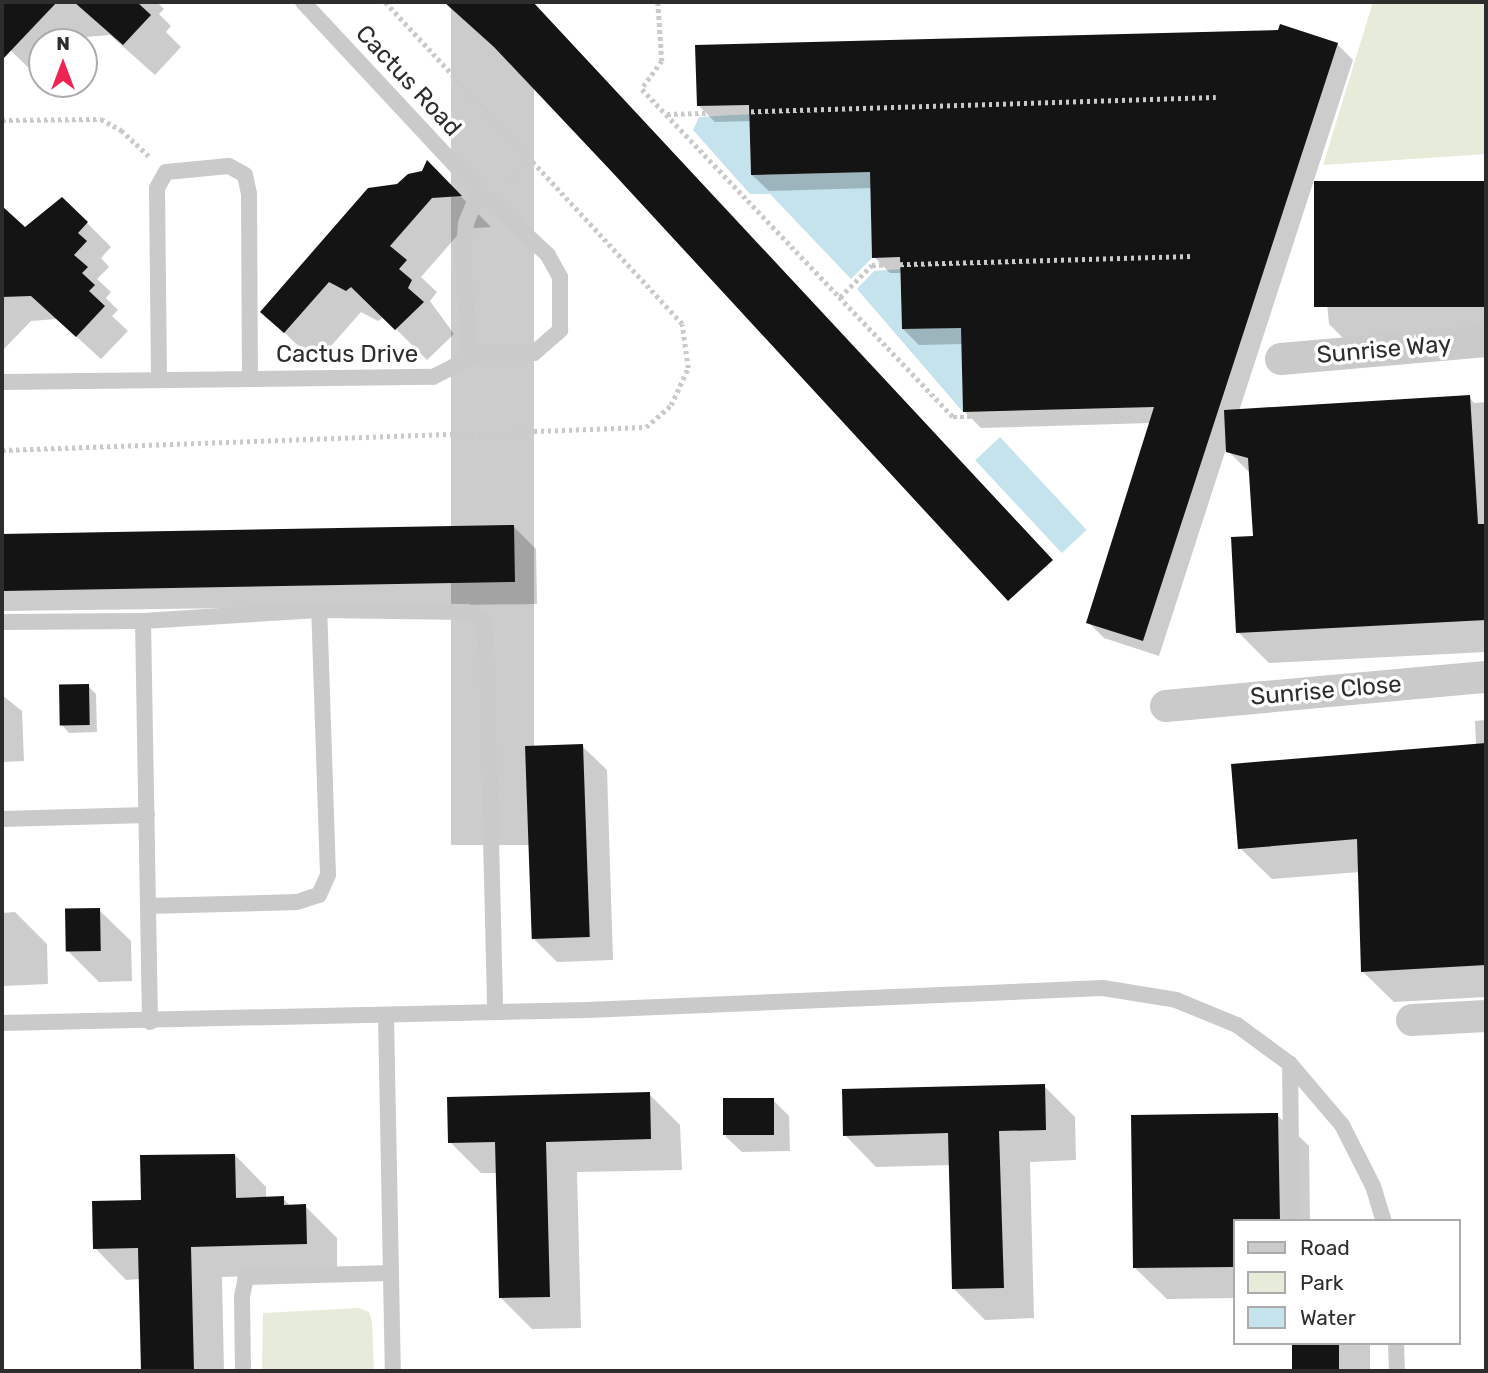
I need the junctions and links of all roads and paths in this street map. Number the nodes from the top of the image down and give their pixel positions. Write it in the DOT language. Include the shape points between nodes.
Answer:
graph roads {
  1 [pos="303,2"];
  2 [pos="384,2"];
  3 [pos="658,2"];
  4 [pos="1216,97"];
  5 [pos="666,114"];
  6 [pos="2,120"];
  7 [pos="530,159"];
  8 [pos="166,172"];
  9 [pos="484,196"];
  10 [pos="1191,256"];
  11 [pos="840,297"];
  12 [pos="1486,341"];
  13 [pos="469,358"];
  14 [pos="1281,359"];
  15 [pos="250,378"];
  16 [pos="159,379"];
  17 [pos="2,382"];
  18 [pos="1135,417"];
  19 [pos="2,450"];
  20 [pos="319,610"];
  21 [pos="142,621"];
  22 [pos="2,622"];
  23 [pos="1486,677"];
  24 [pos="1166,706"];
  25 [pos="146,815"];
  26 [pos="2,819"];
  27 [pos="148,906"];
  28 [pos="495,1012"];
  29 [pos="386,1014"];
  30 [pos="1486,1016"];
  31 [pos="1412,1020"];
  32 [pos="150,1022"];
  33 [pos="2,1023"];
  34 [pos="1290,1064"];
  35 [pos="1292,1219"];
  36 [pos="1383,1219"];
  37 [pos="390,1273"];
  38 [pos="1396,1345"];
  39 [pos="243,1371"];
  40 [pos="393,1371"];
  41 [pos="1397,1371"];
  1 -- 9 [label="lane, Cactus Road"];
  2 -- 7 [label="path"];
  3 -- 5 [label="path" via="662,61 642,89"];
  4 -- 5 [label="path"];
  5 -- 11 [label="path"];
  6 -- 8 [label="path" via="101,120 121,130"];
  7 -- 9 [label="path"];
  7 -- 19 [label="path" via="682,324 688,368 671,405 646,427"];
  8 -- 15 [label="lane" via="229,166 245,175 249,194"];
  8 -- 16 [label="lane" via="158,188"];
  9 -- 13 [label="lane" via="466,224 463,256"];
  9 -- 13 [label="lane, Cactus Drive" via="554,266 560,277 560,330 534,353 492,352"];
  10 -- 11 [label="path" via="872,265"];
  11 -- 18 [label="path" via="953,417"];
  12 -- 14 [label="street, Sunrise Way"];
  13 -- 15 [label="lane, Cactus Drive" via="433,377"];
  15 -- 16 [label="lane, Cactus Drive"];
  16 -- 17 [label="lane, Cactus Drive"];
  20 -- 21 [label="lane"];
  20 -- 27 [label="lane" via="328,876 319,895 297,902"];
  20 -- 28 [label="lane" via="467,612 481,619 486,634"];
  21 -- 22 [label="lane"];
  21 -- 25 [label="lane"];
  23 -- 24 [label="street, Sunrise Close"];
  25 -- 26 [label="lane"];
  25 -- 27 [label="lane"];
  27 -- 32 [label="lane"];
  28 -- 29 [label="lane"];
  28 -- 34 [label="lane" via="1103,988 1176,1000 1237,1025"];
  29 -- 32 [label="lane"];
  29 -- 37 [label="lane"];
  30 -- 31 [label="street"];
  32 -- 33 [label="lane"];
  34 -- 35 [label="lane"];
  34 -- 36 [label="lane" via="1342,1125 1373,1186"];
  37 -- 39 [label="lane" via="246,1277"];
  37 -- 40 [label="lane"];
  38 -- 41 [label="lane"];
}
